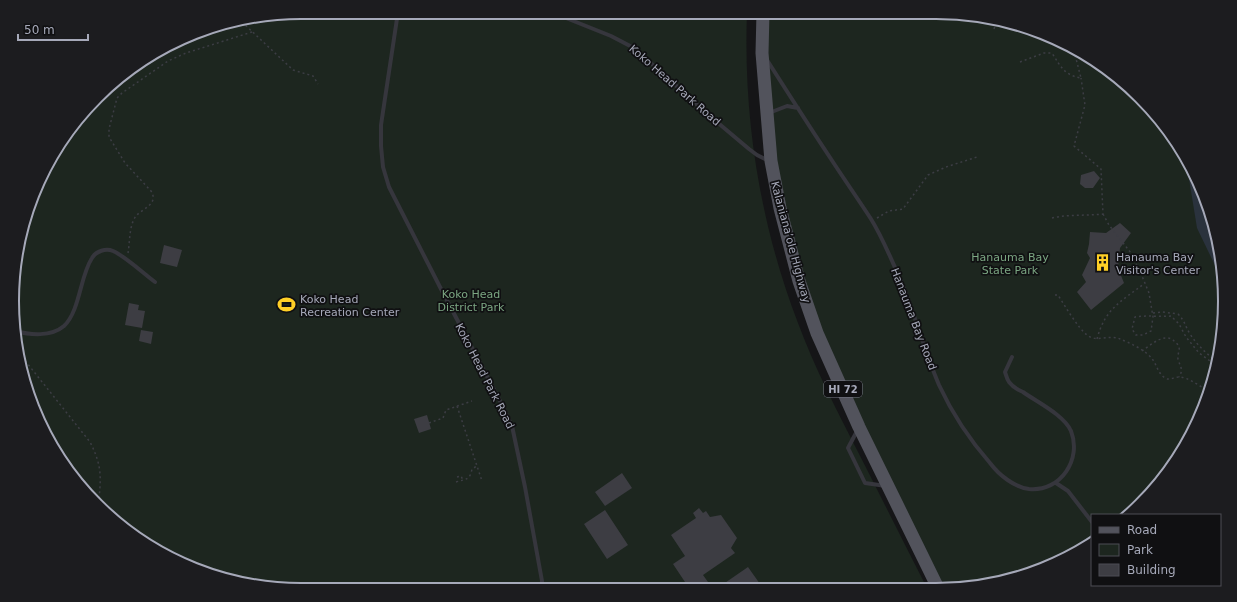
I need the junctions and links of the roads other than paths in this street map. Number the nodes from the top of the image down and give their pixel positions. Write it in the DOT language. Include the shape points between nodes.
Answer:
graph roads {
  1 [pos="397,19"];
  2 [pos="568,19"];
  3 [pos="763,19"];
  4 [pos="762,53"];
  5 [pos="798,108"];
  6 [pos="766,114"];
  7 [pos="771,161"];
  8 [pos="155,282"];
  9 [pos="21,332"];
  10 [pos="1012,357"];
  11 [pos="859,427"];
  12 [pos="1056,483"];
  13 [pos="888,487"];
  14 [pos="1091,521"];
  15 [pos="542,583"];
  16 [pos="936,583"];
  1 -- 15 [label="lane, Koko Head Park Road" via="381,125 383,167 392,194 512,426"];
  2 -- 7 [label="lane, Koko Head Park Road" via="634,48 749,149 761,158"];
  3 -- 4 [label="main road, Kalaniana’ole Highway / HI 72"];
  4 -- 5 [label="lane, Hanauma Bay Road"];
  4 -- 6 [label="main road, Kalaniana’ole Highway / HI 72"];
  5 -- 6 [label="lane" via="788,106"];
  5 -- 12 [label="lane, Hanauma Bay Road" via="872,221 897,272 939,384 974,444 1001,475 1016,484 1028,489 1038,489"];
  6 -- 7 [label="main road, Kalaniana’ole Highway / HI 72"];
  7 -- 11 [label="main road, Kalaniana’ole Highway / HI 72" via="799,281 817,333"];
  8 -- 9 [label="lane" via="113,251 98,252 89,263 72,316 64,326 46,333 29,335"];
  10 -- 12 [label="lane" via="1005,372 1009,382 1052,411 1070,430 1074,444 1073,460 1066,473"];
  11 -- 13 [label="main road, Kalaniana’ole Highway / HI 72"];
  11 -- 13 [label="lane" via="848,448 865,483"];
  12 -- 14 [label="lane" via="1068,491"];
  13 -- 16 [label="main road, Kalaniana’ole Highway / HI 72"];
}
